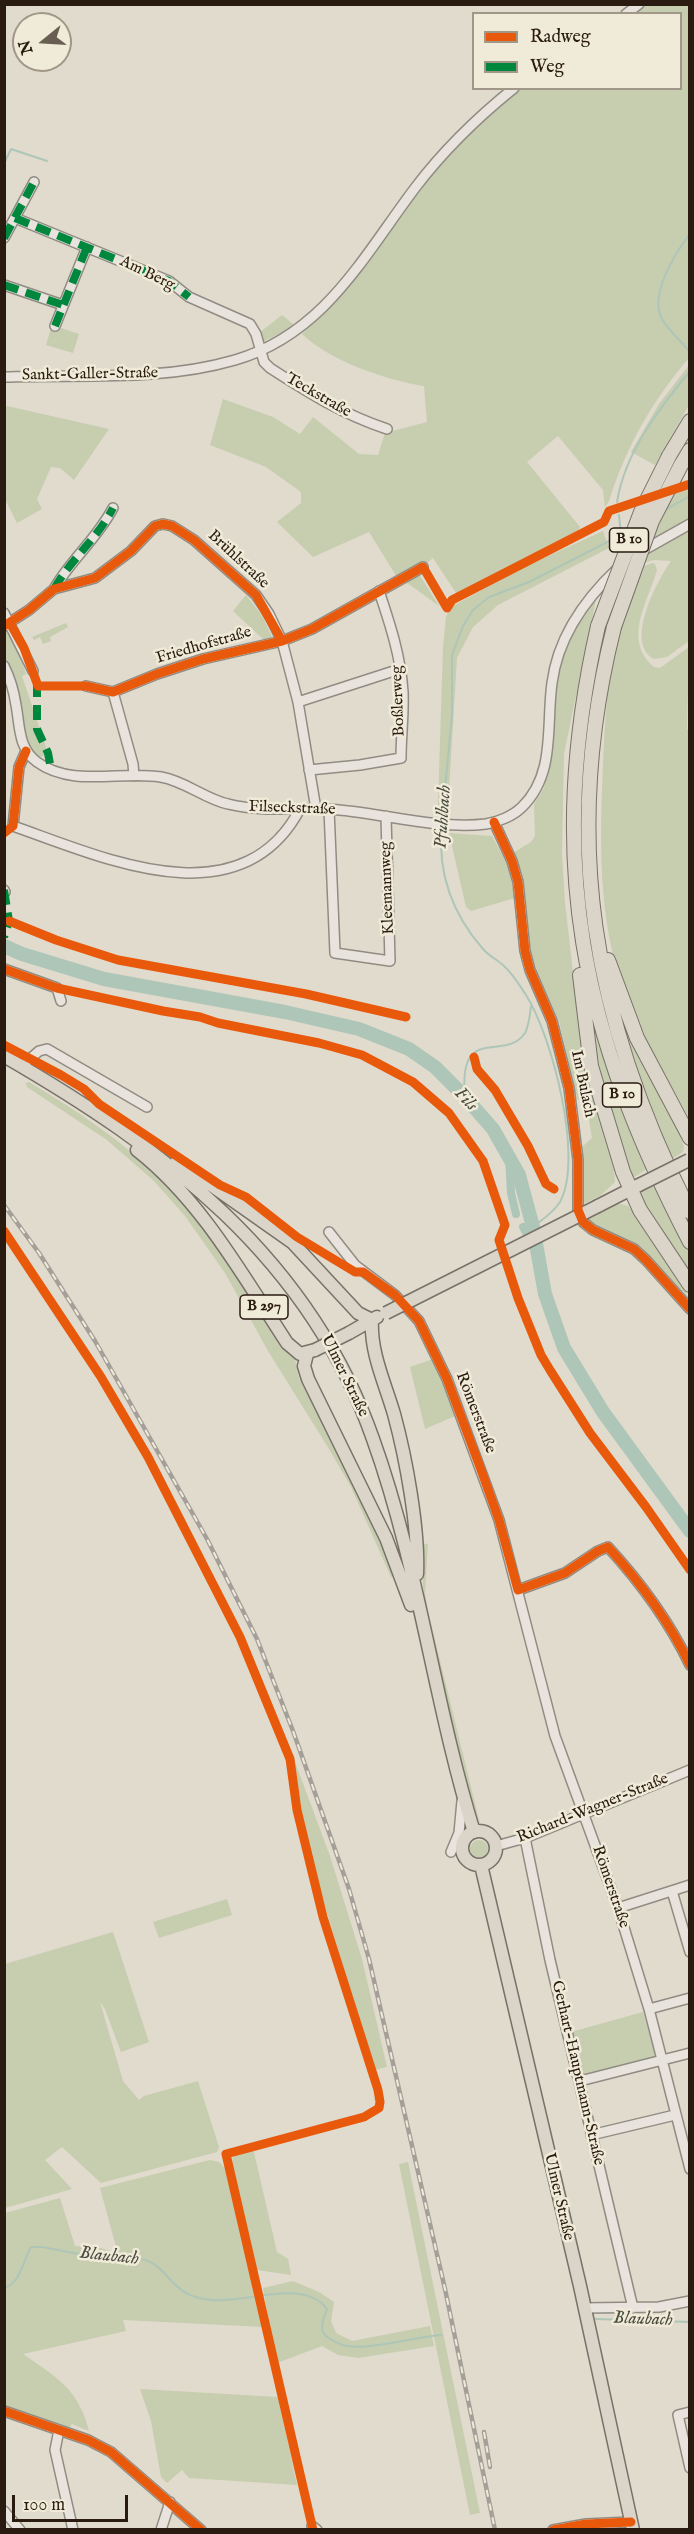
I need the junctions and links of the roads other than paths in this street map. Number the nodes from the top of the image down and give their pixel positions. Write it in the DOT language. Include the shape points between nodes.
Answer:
graph roads {
  1 [pos="512,90"];
  2 [pos="34,182"];
  3 [pos="15,218"];
  4 [pos="4,238"];
  5 [pos="87,247"];
  6 [pos="4,285"];
  7 [pos="63,306"];
  8 [pos="55,326"];
  9 [pos="259,351"];
  10 [pos="4,377"];
  11 [pos="690,421"];
  12 [pos="387,429"];
  13 [pos="690,450"];
  14 [pos="113,508"];
  15 [pos="690,524"];
  16 [pos="423,567"];
  17 [pos="54,589"];
  18 [pos="379,591"];
  19 [pos="4,613"];
  20 [pos="7,624"];
  21 [pos="282,641"];
  22 [pos="4,666"];
  23 [pos="400,669"];
  24 [pos="33,671"];
  25 [pos="86,686"];
  26 [pos="113,692"];
  27 [pos="298,702"];
  28 [pos="26,751"];
  29 [pos="309,770"];
  30 [pos="134,776"];
  31 [pos="300,809"];
  32 [pos="316,809"];
  33 [pos="329,809"];
  34 [pos="386,816"];
  35 [pos="494,822"];
  36 [pos="13,826"];
  37 [pos="4,832"];
  38 [pos="594,925"];
  39 [pos="582,939"];
  40 [pos="4,969"];
  41 [pos="61,1001"];
  42 [pos="4,1056"];
  43 [pos="22,1066"];
  44 [pos="79,1103"];
  45 [pos="147,1107"];
  46 [pos="690,1138"];
  47 [pos="689,1159"];
  48 [pos="634,1188"];
  49 [pos="690,1212"];
  50 [pos="329,1232"];
  51 [pos="690,1242"];
  52 [pos="690,1285"];
  53 [pos="690,1309"];
  54 [pos="372,1320"];
  55 [pos="311,1352"];
  56 [pos="518,1590"];
  57 [pos="416,1592"];
  58 [pos="690,1638"];
  59 [pos="427,1641"];
  60 [pos="679,1642"];
  61 [pos="690,1665"];
  62 [pos="690,1770"];
  63 [pos="462,1793"];
  64 [pos="584,1813"];
  65 [pos="474,1832"];
  66 [pos="525,1838"];
  67 [pos="496,1846"];
  68 [pos="451,1852"];
  69 [pos="481,1864"];
  70 [pos="690,1885"];
  71 [pos="672,1891"];
  72 [pos="618,1908"];
  73 [pos="690,1952"];
  74 [pos="690,1998"];
  75 [pos="649,2009"];
  76 [pos="690,2053"];
  77 [pos="662,2061"];
  78 [pos="579,2081"];
  79 [pos="675,2115"];
  80 [pos="685,2133"];
  81 [pos="591,2135"];
  82 [pos="690,2169"];
  83 [pos="690,2301"];
  84 [pos="584,2308"];
  85 [pos="633,2308"];
  86 [pos="4,2411"];
  87 [pos="690,2412"];
  88 [pos="59,2430"];
  89 [pos="690,2468"];
  90 [pos="170,2502"];
  91 [pos="4,2511"];
  92 [pos="632,2526"];
  93 [pos="20,2529"];
  94 [pos="73,2529"];
  95 [pos="161,2529"];
  96 [pos="201,2529"];
  97 [pos="553,2529"];
  1 -- 9 [label="street, Sankt-Galler-Straße" via="453,144 416,186 350,279 323,308 307,324"];
  2 -- 3 [label="street"];
  3 -- 4 [label="street"];
  3 -- 5 [label="street, Am Berg"];
  5 -- 7 [label="street"];
  5 -- 9 [label="street, Am Berg" via="169,281 189,297 249,324 256,334"];
  6 -- 7 [label="street"];
  7 -- 8 [label="street"];
  9 -- 10 [label="street, Sankt-Galler-Straße" via="185,370 130,377"];
  9 -- 12 [label="street, Teckstraße" via="270,368 324,402 353,418"];
  11 -- 39 [label="highway, B 10, bridge" via="669,456 626,549 598,626 583,699 574,782 574,860"];
  13 -- 38 [label="highway, B 10, bridge" via="652,521 614,627 597,701 589,773 587,848"];
  14 -- 17 [label="street" via="98,535"];
  15 -- 35 [label="street, Filseckstraße" via="622,564 595,590 566,633 552,682 545,769 539,786 520,809"];
  16 -- 18 [label="street, Friedhofstraße"];
  17 -- 20 [label="street"];
  17 -- 21 [label="street, Brühlstraße" via="95,578 155,526 172,526 194,540 256,595"];
  18 -- 21 [label="street, Friedhofstraße" via="312,629"];
  18 -- 23 [label="street, Boßlerweg" via="393,631"];
  19 -- 20 [label="street"];
  20 -- 24 [label="street"];
  21 -- 26 [label="street, Friedhofstraße" via="203,658"];
  21 -- 27 [label="street, Brühlstraße"];
  22 -- 28 [label="street"];
  23 -- 27 [label="street"];
  23 -- 29 [label="street, Boßlerweg" via="401,758"];
  25 -- 26 [label="street"];
  26 -- 30 [label="street"];
  27 -- 29 [label="street, Brühlstraße"];
  28 -- 30 [label="street, Filseckstraße" via="45,767 74,775"];
  28 -- 36 [label="street" via="19,767"];
  29 -- 32 [label="street, Brühlstraße"];
  30 -- 31 [label="street, Filseckstraße" via="172,779 226,804 253,809"];
  31 -- 32 [label="street, Filseckstraße"];
  31 -- 36 [label="street" via="292,825 261,854 222,870 183,874 129,866"];
  32 -- 33 [label="street, Filseckstraße"];
  33 -- 34 [label="street, Filseckstraße"];
  33 -- 34 [label="street, Kleemannweg" via="335,953 390,961"];
  34 -- 35 [label="street, Filseckstraße" via="448,823"];
  35 -- 53 [label="street, Im Bulach" via="518,882 525,951 552,1021 569,1088 578,1160 578,1210 583,1222 593,1230 646,1260"];
  36 -- 37 [label="street"];
  38 -- 46 [label="highway, B 10" via="637,1038"];
  38 -- 49 [label="highway, B 10" via="609,1006 624,1055 650,1126"];
  39 -- 48 [label="highway" via="578,959 591,1066 606,1122"];
  39 -- 51 [label="highway, B 10" via="599,1022 622,1095"];
  40 -- 41 [label="street" via="57,988"];
  42 -- 43 [label="main road, Ulmer Straße / B 297"];
  43 -- 44 [label="main road, Ulmer Straße / B 297"];
  43 -- 45 [label="street" via="47,1049"];
  44 -- 54 [label="main road, B 297" via="90,1103 144,1138 292,1242 358,1313"];
  44 -- 55 [label="main road, B 297" via="82,1112 160,1170 227,1251 287,1343 300,1354"];
  44 -- 57 [label="main road, Ulmer Straße" via="148,1149 214,1202 276,1266 317,1322 374,1439"];
  47 -- 48 [label="main road, bridge"];
  48 -- 52 [label="highway"];
  48 -- 54 [label="main road, bridge"];
  50 -- 56 [label="street, Römerstraße" via="355,1265 395,1295 419,1321 447,1379 480,1467"];
  54 -- 55 [label="main road, bridge"];
  54 -- 57 [label="main road" via="371,1340 402,1450 413,1521"];
  55 -- 59 [label="main road" via="304,1366 308,1379 386,1538"];
  56 -- 60 [label="street" via="565,1573 608,1546 634,1575"];
  56 -- 64 [label="street, Römerstraße" via="555,1736"];
  57 -- 59 [label="main road, Ulmer Straße"];
  58 -- 60 [label="street"];
  59 -- 63 [label="main road, Ulmer Straße"];
  60 -- 61 [label="street"];
  62 -- 64 [label="street, Richard-Wagner-Straße"];
  63 -- 65 [label="main road, Ulmer Straße"];
  63 -- 68 [label="street" via="459,1833"];
  64 -- 66 [label="street, Richard-Wagner-Straße"];
  64 -- 72 [label="street, Römerstraße"];
  65 -- 67 [label="main road" via="491,1836"];
  65 -- 69 [label="main road" via="464,1842 463,1852 468,1861"];
  66 -- 67 [label="street, Richard-Wagner-Straße"];
  66 -- 78 [label="street, Gerhart-Hauptmann-Straße"];
  67 -- 69 [label="main road" via="492,1859"];
  69 -- 84 [label="main road, Ulmer Straße"];
  70 -- 71 [label="street"];
  71 -- 72 [label="street"];
  71 -- 73 [label="street"];
  72 -- 75 [label="street, Römerstraße"];
  74 -- 75 [label="street"];
  75 -- 77 [label="street, Römerstraße"];
  76 -- 77 [label="street"];
  77 -- 78 [label="street"];
  77 -- 79 [label="street, Römerstraße"];
  78 -- 81 [label="street, Gerhart-Hauptmann-Straße"];
  79 -- 80 [label="street, Römerstraße"];
  79 -- 81 [label="street"];
  80 -- 82 [label="street, Römerstraße"];
  81 -- 85 [label="street, Gerhart-Hauptmann-Straße"];
  83 -- 85 [label="street"];
  84 -- 85 [label="street"];
  84 -- 92 [label="main road, Ulmer Straße"];
  86 -- 88 [label="street"];
  87 -- 89 [label="street" via="678,2415"];
  88 -- 90 [label="street" via="111,2452"];
  88 -- 94 [label="street" via="55,2450"];
  90 -- 95 [label="street"];
  90 -- 96 [label="street"];
  91 -- 93 [label="street"];
  92 -- 97 [label="street" via="586,2524"];
}
